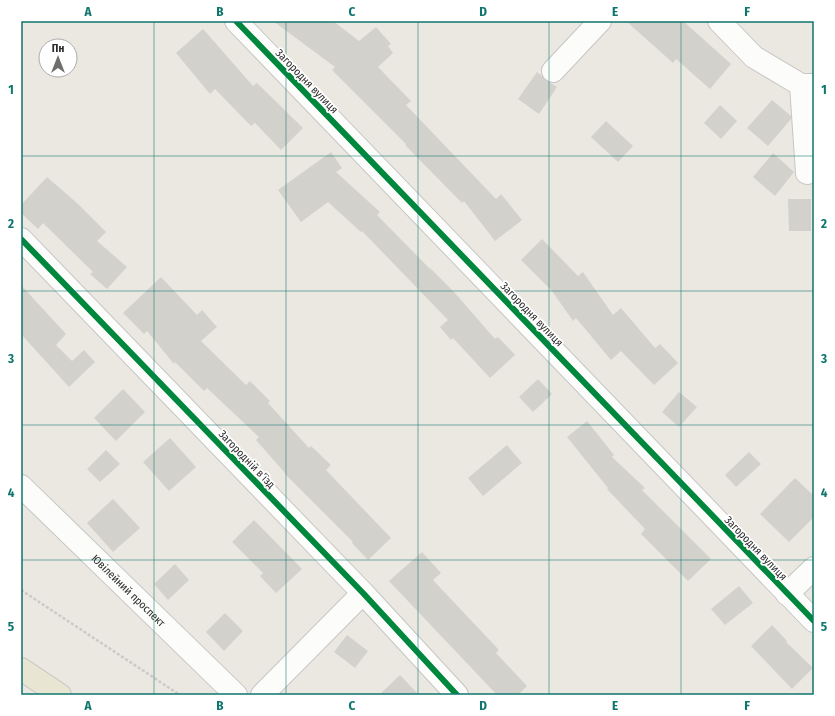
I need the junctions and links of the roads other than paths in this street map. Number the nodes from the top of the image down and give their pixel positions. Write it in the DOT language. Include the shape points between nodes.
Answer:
graph roads {
  1 [pos="236,21"];
  2 [pos="600,21"];
  3 [pos="719,21"];
  4 [pos="553,71"];
  5 [pos="808,85"];
  6 [pos="807,173"];
  7 [pos="21,239"];
  8 [pos="21,486"];
  9 [pos="814,568"];
  10 [pos="362,593"];
  11 [pos="787,594"];
  12 [pos="814,621"];
  13 [pos="21,669"];
  14 [pos="60,695"];
  15 [pos="236,695"];
  16 [pos="262,695"];
  17 [pos="456,695"];
  1 -- 11 [label="street, Загородня вулиця"];
  2 -- 4 [label="street"];
  3 -- 5 [label="street" via="754,56"];
  5 -- 6 [label="street"];
  7 -- 10 [label="street, Загородній вʼїзд"];
  8 -- 15 [label="street, Ювілейний проспект"];
  9 -- 11 [label="street"];
  10 -- 16 [label="street"];
  10 -- 17 [label="street, Загородній вʼїзд"];
  11 -- 12 [label="street, Загородня вулиця"];
  13 -- 14 [label="main road"];
}
